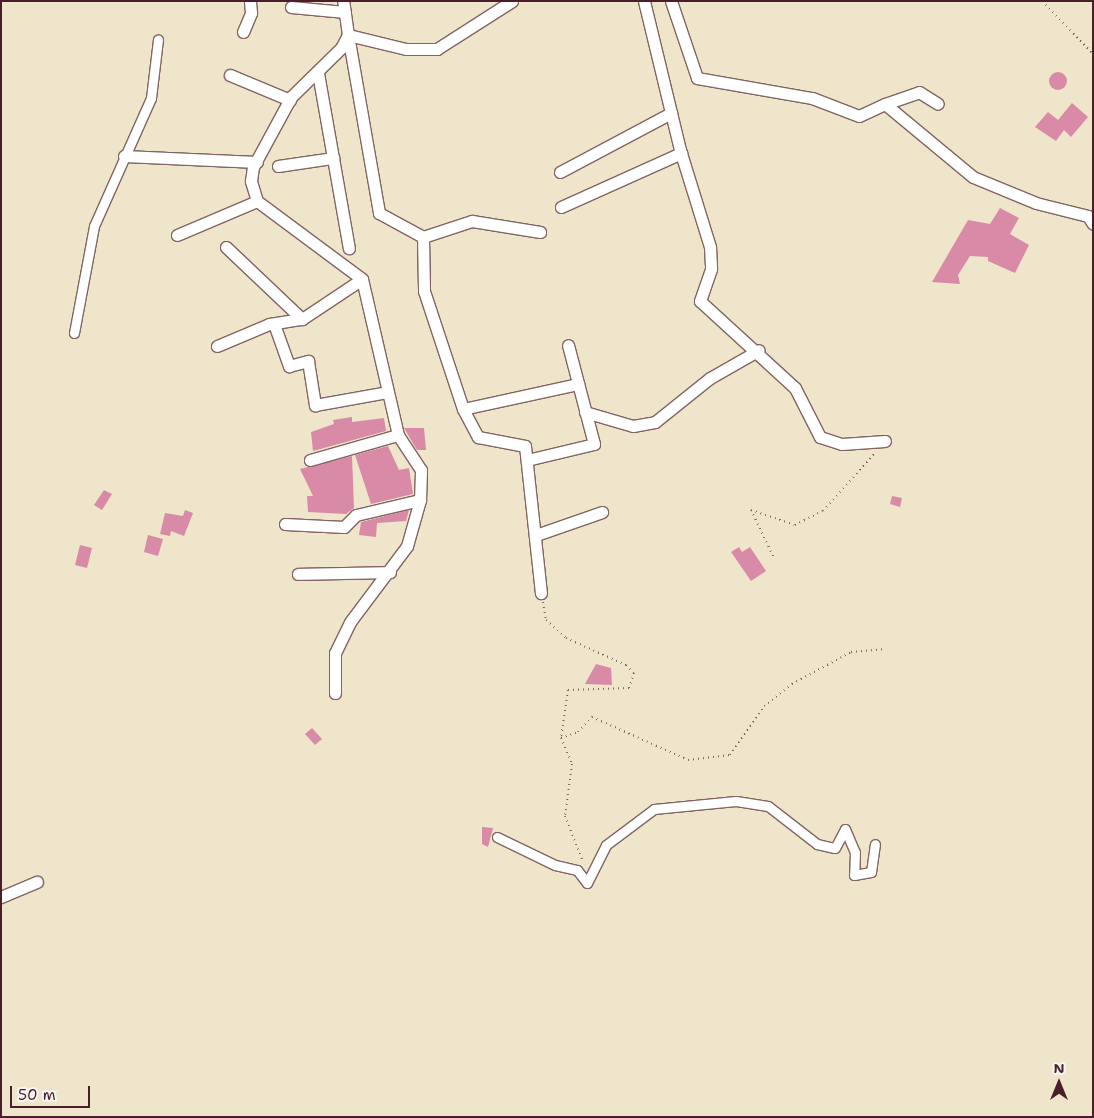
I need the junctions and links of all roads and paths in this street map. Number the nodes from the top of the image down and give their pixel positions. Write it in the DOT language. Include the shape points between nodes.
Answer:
graph roads {
  1 [pos="250,1"];
  2 [pos="512,1"];
  3 [pos="644,1"];
  4 [pos="671,1"];
  5 [pos="1042,1"];
  6 [pos="345,4"];
  7 [pos="291,7"];
  8 [pos="243,32"];
  9 [pos="348,35"];
  10 [pos="158,39"];
  11 [pos="1093,54"];
  12 [pos="318,73"];
  13 [pos="230,76"];
  14 [pos="290,100"];
  15 [pos="886,104"];
  16 [pos="938,104"];
  17 [pos="671,113"];
  18 [pos="681,153"];
  19 [pos="124,156"];
  20 [pos="333,158"];
  21 [pos="257,162"];
  22 [pos="278,166"];
  23 [pos="560,172"];
  24 [pos="257,201"];
  25 [pos="561,207"];
  26 [pos="1093,224"];
  27 [pos="540,232"];
  28 [pos="176,235"];
  29 [pos="423,237"];
  30 [pos="226,247"];
  31 [pos="349,248"];
  32 [pos="362,279"];
  33 [pos="302,319"];
  34 [pos="274,324"];
  35 [pos="74,334"];
  36 [pos="568,345"];
  37 [pos="217,346"];
  38 [pos="759,350"];
  39 [pos="578,384"];
  40 [pos="387,392"];
  41 [pos="463,409"];
  42 [pos="585,412"];
  43 [pos="398,435"];
  44 [pos="885,441"];
  45 [pos="310,460"];
  46 [pos="526,460"];
  47 [pos="420,500"];
  48 [pos="602,512"];
  49 [pos="285,524"];
  50 [pos="536,535"];
  51 [pos="774,558"];
  52 [pos="390,572"];
  53 [pos="298,574"];
  54 [pos="541,592"];
  55 [pos="883,649"];
  56 [pos="335,693"];
  57 [pos="562,738"];
  58 [pos="497,837"];
  59 [pos="875,844"];
  60 [pos="589,880"];
  61 [pos="37,882"];
  62 [pos="1,897"];
  1 -- 8 [label="street" via="251,13"];
  2 -- 9 [label="street" via="437,49 406,49"];
  3 -- 17 [label="street"];
  4 -- 15 [label="street" via="697,78 812,98 859,116"];
  5 -- 11 [label="path"];
  6 -- 7 [label="street"];
  6 -- 9 [label="street"];
  9 -- 12 [label="street"];
  9 -- 29 [label="street" via="379,212"];
  10 -- 19 [label="street" via="151,98"];
  12 -- 14 [label="street"];
  12 -- 20 [label="street"];
  13 -- 14 [label="street"];
  14 -- 21 [label="street"];
  15 -- 16 [label="street" via="919,92"];
  15 -- 26 [label="street" via="973,177 1036,204 1088,216"];
  17 -- 18 [label="street"];
  17 -- 23 [label="street"];
  18 -- 25 [label="street"];
  18 -- 38 [label="street" via="710,247 711,269 700,301"];
  19 -- 21 [label="street"];
  19 -- 35 [label="street" via="94,226"];
  20 -- 22 [label="street"];
  20 -- 31 [label="street"];
  21 -- 24 [label="street" via="251,181"];
  24 -- 28 [label="street"];
  24 -- 32 [label="street"];
  27 -- 29 [label="street" via="472,221"];
  29 -- 41 [label="street" via="424,291"];
  30 -- 33 [label="street"];
  32 -- 33 [label="street"];
  32 -- 40 [label="street"];
  33 -- 34 [label="street"];
  34 -- 37 [label="street"];
  34 -- 40 [label="street" via="289,366 308,361 315,405"];
  36 -- 39 [label="street"];
  38 -- 42 [label="street" via="710,378 655,422 634,426"];
  38 -- 44 [label="street" via="796,388 820,437 842,444"];
  39 -- 41 [label="street"];
  39 -- 42 [label="street"];
  40 -- 43 [label="street"];
  41 -- 46 [label="street" via="478,437 525,446"];
  42 -- 46 [label="street" via="594,444"];
  43 -- 45 [label="street"];
  43 -- 47 [label="street" via="421,470"];
  44 -- 51 [label="path" via="845,490 823,510 795,525 751,510"];
  46 -- 50 [label="street"];
  47 -- 49 [label="street" via="356,515 344,527"];
  47 -- 52 [label="street" via="407,546"];
  48 -- 50 [label="street"];
  50 -- 54 [label="street"];
  52 -- 53 [label="street"];
  52 -- 56 [label="street" via="350,622 335,653"];
  54 -- 57 [label="path" via="546,620 566,638 626,665 634,673 629,688 568,690"];
  55 -- 57 [label="path" via="852,652 792,684 764,706 730,755 688,760 592,717 578,732"];
  57 -- 60 [label="path" via="572,764 565,816"];
  58 -- 60 [label="street" via="555,865 577,870 587,883"];
  59 -- 60 [label="street" via="871,872 854,875 855,852 845,829 835,848 817,844 768,806 736,801 654,809 606,845"];
  61 -- 62 [label="street"];
}
